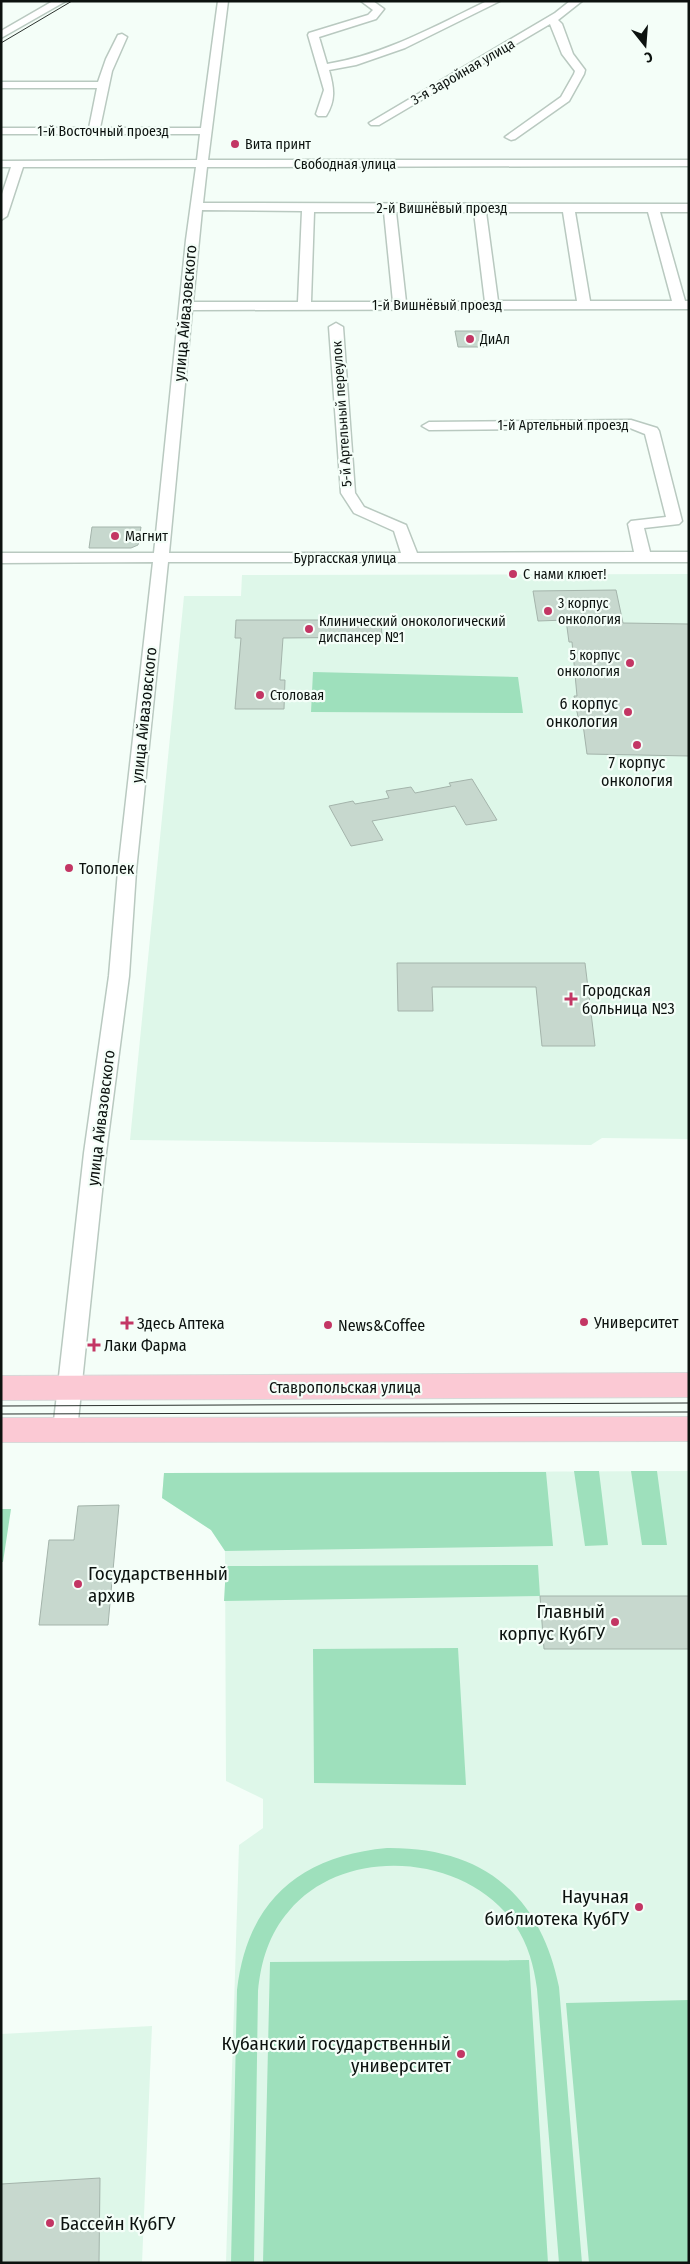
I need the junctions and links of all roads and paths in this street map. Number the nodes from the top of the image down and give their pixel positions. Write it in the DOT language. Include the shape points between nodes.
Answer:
graph roads {
  1 [pos="61,1"];
  2 [pos="223,1"];
  3 [pos="366,1"];
  4 [pos="495,1"];
  5 [pos="577,1"];
  6 [pos="550,20"];
  7 [pos="1,35"];
  8 [pos="122,37"];
  9 [pos="322,68"];
  10 [pos="102,85"];
  11 [pos="3,88"];
  12 [pos="322,114"];
  13 [pos="375,123"];
  14 [pos="1,131"];
  15 [pos="94,131"];
  16 [pos="205,131"];
  17 [pos="511,137"];
  18 [pos="689,163"];
  19 [pos="1,164"];
  20 [pos="18,164"];
  21 [pos="200,165"];
  22 [pos="196,206"];
  23 [pos="308,208"];
  24 [pos="390,208"];
  25 [pos="480,208"];
  26 [pos="568,208"];
  27 [pos="653,208"];
  28 [pos="689,208"];
  29 [pos="1,216"];
  30 [pos="400,305"];
  31 [pos="492,305"];
  32 [pos="584,305"];
  33 [pos="685,305"];
  34 [pos="186,306"];
  35 [pos="304,306"];
  36 [pos="336,327"];
  37 [pos="429,426"];
  38 [pos="643,557"];
  39 [pos="689,557"];
  40 [pos="1,558"];
  41 [pos="162,558"];
  42 [pos="409,558"];
  43 [pos="689,1385"];
  44 [pos="1,1388"];
  45 [pos="70,1388"];
  46 [pos="689,1429"];
  47 [pos="1,1430"];
  48 [pos="66,1430"];
  1 -- 7 [label="street"];
  2 -- 16 [label="street, улица Айвазовского"];
  3 -- 9 [label="street" via="379,9 372,17 314,35"];
  4 -- 9 [label="street" via="400,46 352,63"];
  5 -- 6 [label="street, 3-я Заройная улица"];
  6 -- 13 [label="street, 3-я Заройная улица"];
  6 -- 17 [label="street" via="557,24 562,45 580,70 579,74 565,100"];
  8 -- 10 [label="street"];
  9 -- 12 [label="street" via="329,90"];
  10 -- 11 [label="street"];
  10 -- 15 [label="street"];
  14 -- 15 [label="street, 1-й Восточный проезд"];
  15 -- 16 [label="street, 1-й Восточный проезд"];
  16 -- 21 [label="street, улица Айвазовского"];
  18 -- 21 [label="street, Свободная улица"];
  19 -- 20 [label="street, Свободная улица"];
  20 -- 21 [label="street, Свободная улица"];
  20 -- 29 [label="street"];
  21 -- 22 [label="street, улица Айвазовского"];
  22 -- 23 [label="street, 2-й Вишнёвый проезд"];
  22 -- 34 [label="street, улица Айвазовского"];
  23 -- 24 [label="street, 2-й Вишнёвый проезд"];
  23 -- 35 [label="street"];
  24 -- 25 [label="street, 2-й Вишнёвый проезд"];
  24 -- 30 [label="street"];
  25 -- 26 [label="street, 2-й Вишнёвый проезд"];
  25 -- 31 [label="street"];
  26 -- 27 [label="street, 2-й Вишнёвый проезд"];
  26 -- 32 [label="street"];
  27 -- 28 [label="street, 2-й Вишнёвый проезд"];
  27 -- 33 [label="street"];
  30 -- 31 [label="street, 1-й Вишнёвый проезд"];
  30 -- 35 [label="street, 1-й Вишнёвый проезд"];
  31 -- 32 [label="street, 1-й Вишнёвый проезд"];
  32 -- 33 [label="street, 1-й Вишнёвый проезд"];
  34 -- 35 [label="street, 1-й Вишнёвый проезд"];
  34 -- 41 [label="street, улица Айвазовского"];
  36 -- 42 [label="street, 5-й Артельный переулок" via="348,493 359,510 402,528"];
  37 -- 38 [label="street, 1-й Артельный проезд" via="631,424 652,431 674,521 636,524"];
  38 -- 39 [label="street, Бургасская улица"];
  38 -- 42 [label="street, Бургасская улица"];
  40 -- 41 [label="street, Бургасская улица"];
  41 -- 42 [label="street, Бургасская улица"];
  41 -- 45 [label="street, улица Айвазовского" via="127,871 119,976 95,1153"];
  43 -- 45 [label="main road, Ставропольская улица"];
  44 -- 45 [label="main road, Ставропольская улица"];
  45 -- 48 [label="street, улица Айвазовского"];
  46 -- 48 [label="main road"];
  47 -- 48 [label="main road"];
}
